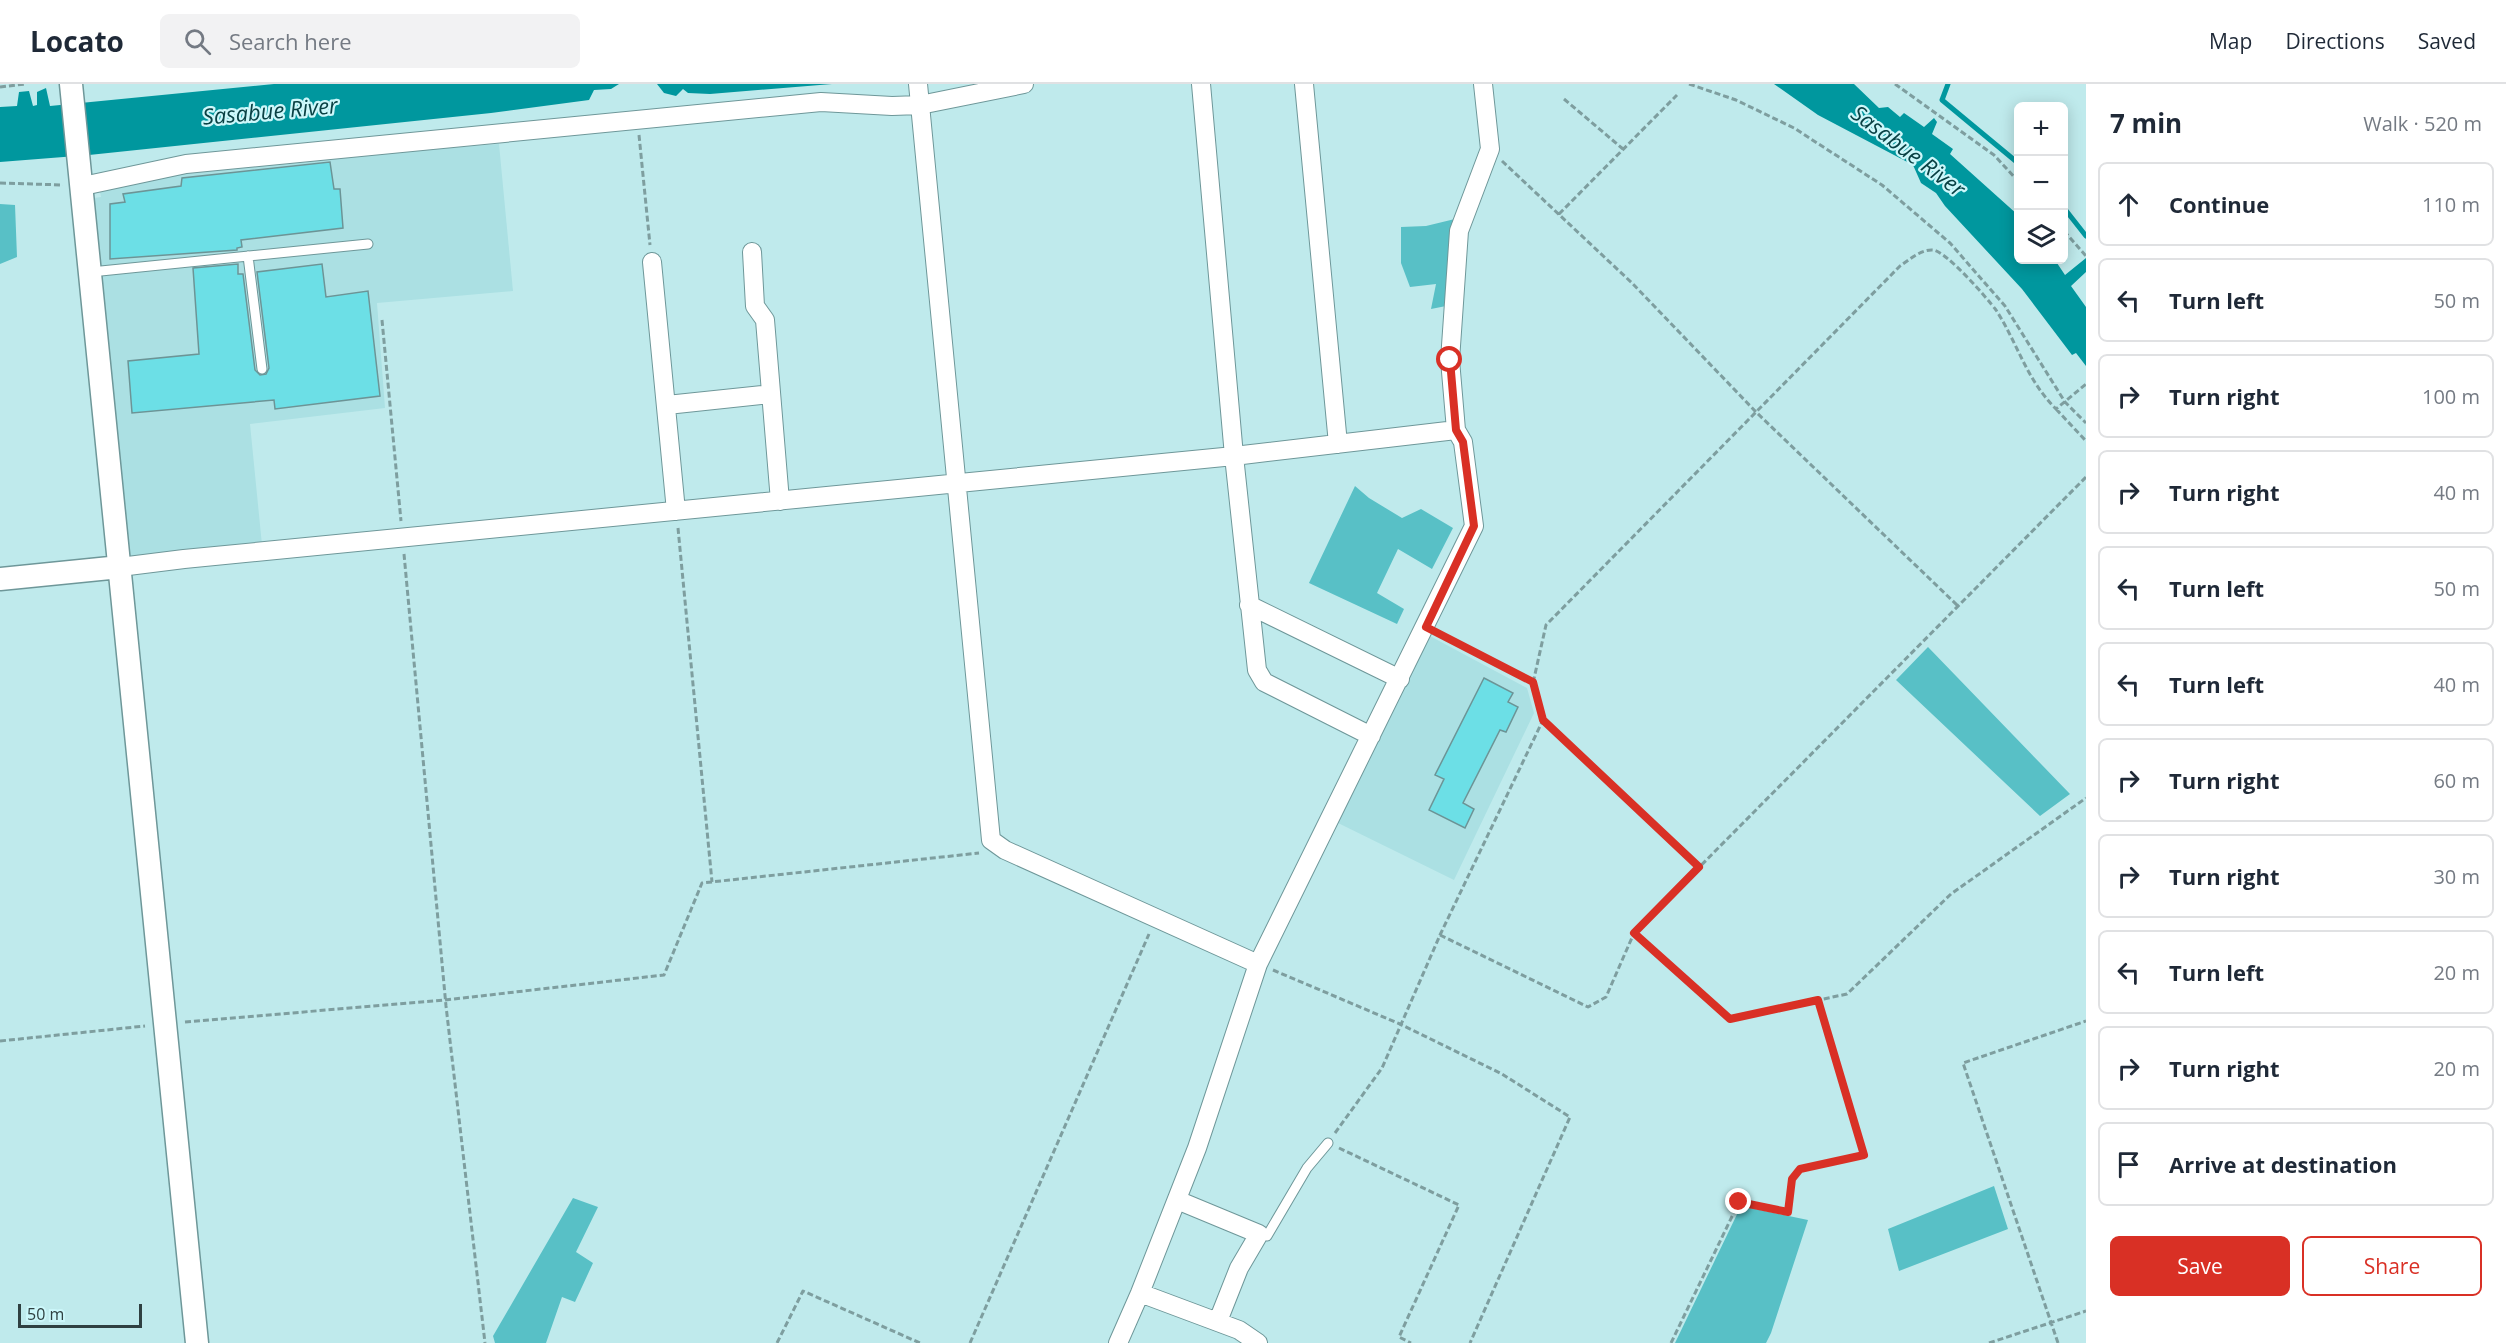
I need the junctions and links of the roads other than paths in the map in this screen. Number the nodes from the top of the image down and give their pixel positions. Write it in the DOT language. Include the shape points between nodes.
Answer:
graph roads {
  1 [pos="71,84"];
  2 [pos="1024,84"];
  3 [pos="1201,84"];
  4 [pos="1304,84"];
  5 [pos="1483,84"];
  6 [pos="919,95"];
  7 [pos="83,186"];
  8 [pos="368,244"];
  9 [pos="752,252"];
  10 [pos="248,256"];
  11 [pos="652,262"];
  12 [pos="91,272"];
  13 [pos="262,369"];
  14 [pos="771,394"];
  15 [pos="667,405"];
  16 [pos="1456,430"];
  17 [pos="1338,444"];
  18 [pos="1234,456"];
  19 [pos="955,483"];
  20 [pos="780,501"];
  21 [pos="676,511"];
  22 [pos="120,567"];
  23 [pos="0,579"];
  24 [pos="1249,605"];
  25 [pos="1400,679"];
  26 [pos="1371,736"];
  27 [pos="1258,964"];
  28 [pos="1328,1143"];
  29 [pos="1177,1200"];
  30 [pos="1259,1234"];
  31 [pos="1140,1293"];
  32 [pos="1218,1321"];
  33 [pos="197,1343"];
  34 [pos="1118,1343"];
  35 [pos="1258,1343"];
  1 -- 7 [label="street"];
  2 -- 6 [label="street"];
  3 -- 18 [label="street"];
  4 -- 17 [label="street"];
  5 -- 16 [label="street" via="1490,149 1459,231 1450,360"];
  6 -- 7 [label="street" via="892,106 821,102 186,164"];
  6 -- 19 [label="street"];
  7 -- 12 [label="street"];
  8 -- 10 [label="lane"];
  9 -- 14 [label="street" via="755,306 765,320"];
  10 -- 12 [label="lane"];
  10 -- 13 [label="lane"];
  11 -- 15 [label="street"];
  12 -- 22 [label="street"];
  14 -- 15 [label="street"];
  14 -- 20 [label="street"];
  15 -- 21 [label="street"];
  16 -- 17 [label="street"];
  16 -- 25 [label="street" via="1463,442 1474,526"];
  17 -- 18 [label="street"];
  18 -- 19 [label="street"];
  18 -- 24 [label="street"];
  19 -- 20 [label="street"];
  19 -- 27 [label="street" via="991,840 1005,850"];
  20 -- 21 [label="street"];
  21 -- 22 [label="street"];
  22 -- 23 [label="street"];
  22 -- 33 [label="street"];
  24 -- 25 [label="street"];
  24 -- 26 [label="street" via="1257,670 1264,682"];
  25 -- 26 [label="street"];
  26 -- 27 [label="street"];
  27 -- 29 [label="street"];
  28 -- 30 [label="lane" via="1307,1168 1267,1236"];
  29 -- 30 [label="street"];
  29 -- 31 [label="street"];
  30 -- 32 [label="street" via="1239,1268"];
  31 -- 32 [label="street"];
  31 -- 34 [label="street"];
  32 -- 35 [label="street"];
}
